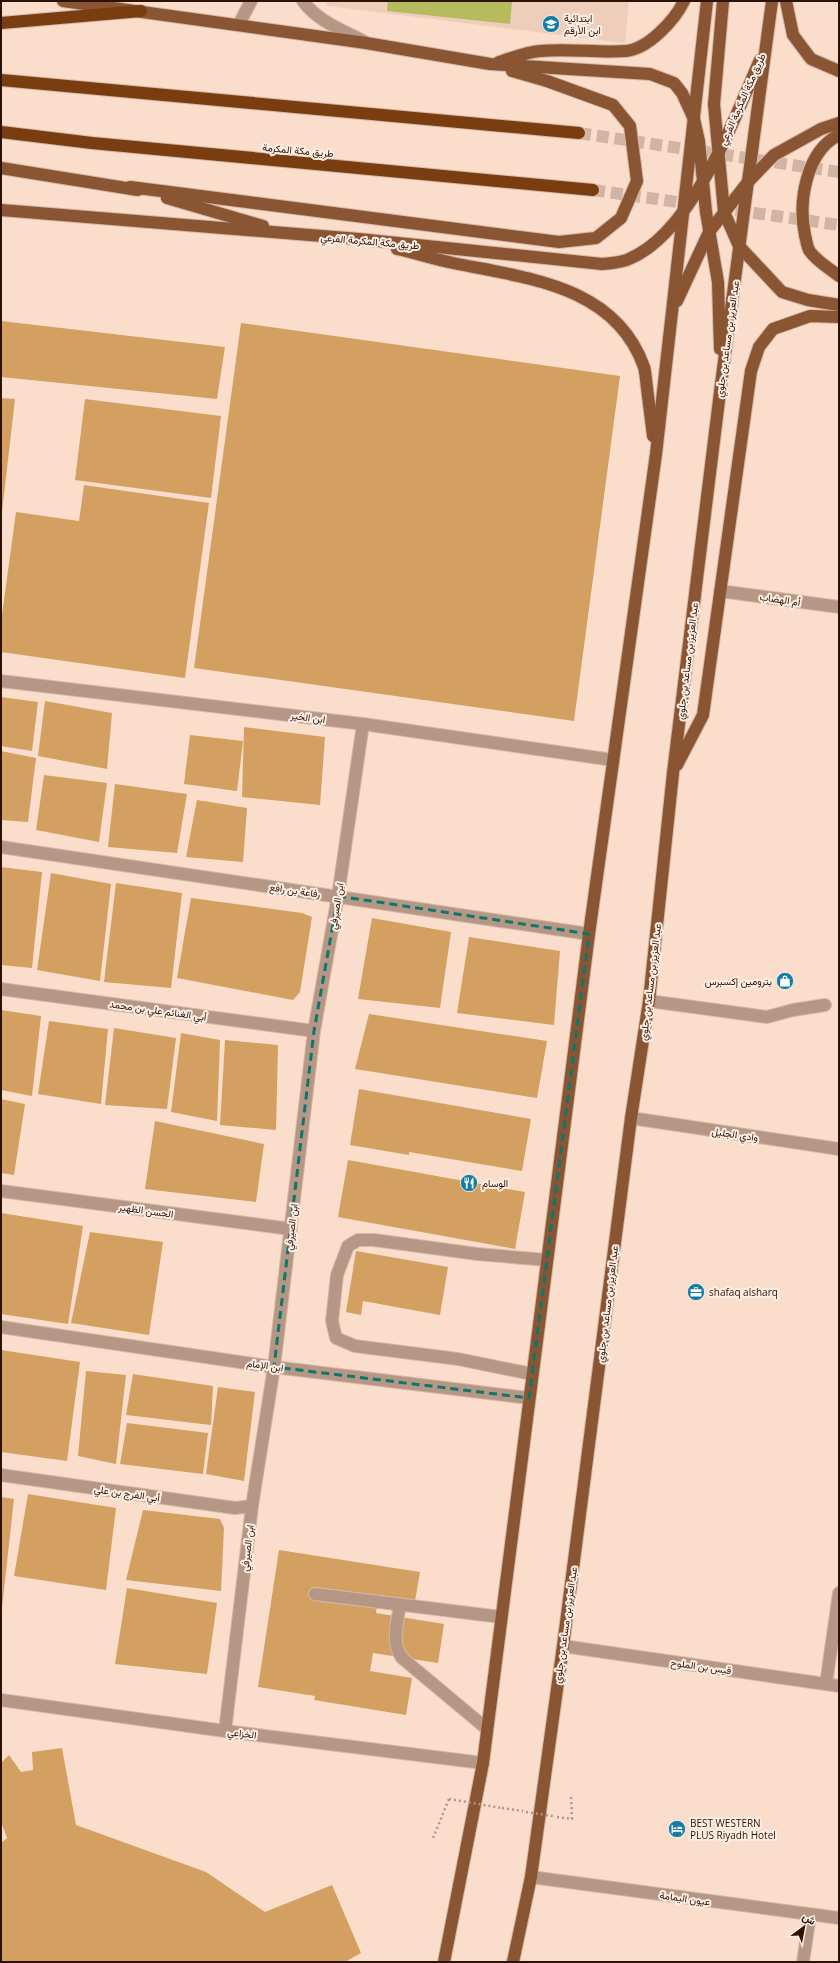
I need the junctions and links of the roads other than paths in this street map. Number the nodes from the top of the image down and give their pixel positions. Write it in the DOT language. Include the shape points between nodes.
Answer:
graph roads {
  1 [pos="64,1"];
  2 [pos="251,1"];
  3 [pos="303,1"];
  4 [pos="684,1"];
  5 [pos="707,1"];
  6 [pos="723,1"];
  7 [pos="772,1"];
  8 [pos="786,1"];
  9 [pos="141,11"];
  10 [pos="1,22"];
  11 [pos="239,24"];
  12 [pos="366,43"];
  13 [pos="766,46"];
  14 [pos="490,64"];
  15 [pos="839,71"];
  16 [pos="1,80"];
  17 [pos="694,119"];
  18 [pos="839,123"];
  19 [pos="1,132"];
  20 [pos="579,134"];
  21 [pos="839,135"];
  22 [pos="718,152"];
  23 [pos="1,168"];
  24 [pos="703,180"];
  25 [pos="748,182"];
  26 [pos="130,187"];
  27 [pos="593,190"];
  28 [pos="1,210"];
  29 [pos="684,211"];
  30 [pos="724,212"];
  31 [pos="709,232"];
  32 [pos="288,233"];
  33 [pos="359,239"];
  34 [pos="739,246"];
  35 [pos="839,276"];
  36 [pos="839,305"];
  37 [pos="673,311"];
  38 [pos="839,317"];
  39 [pos="721,384"];
  40 [pos="656,454"];
  41 [pos="720,591"];
  42 [pos="839,608"];
  43 [pos="1,681"];
  44 [pos="363,724"];
  45 [pos="613,760"];
  46 [pos="673,773"];
  47 [pos="1,847"];
  48 [pos="338,896"];
  49 [pos="589,934"];
  50 [pos="1,989"];
  51 [pos="649,1001"];
  52 [pos="825,1005"];
  53 [pos="314,1031"];
  54 [pos="631,1118"];
  55 [pos="839,1149"];
  56 [pos="1,1190"];
  57 [pos="291,1229"];
  58 [pos="547,1260"];
  59 [pos="1,1327"];
  60 [pos="274,1366"];
  61 [pos="532,1374"];
  62 [pos="529,1398"];
  63 [pos="1,1475"];
  64 [pos="252,1506"];
  65 [pos="839,1593"];
  66 [pos="315,1594"];
  67 [pos="400,1605"];
  68 [pos="501,1617"];
  69 [pos="563,1646"];
  70 [pos="826,1684"];
  71 [pos="839,1686"];
  72 [pos="1,1700"];
  73 [pos="487,1729"];
  74 [pos="225,1731"];
  75 [pos="483,1763"];
  76 [pos="531,1877"];
  77 [pos="810,1915"];
  78 [pos="839,1918"];
  79 [pos="444,1962"];
  80 [pos="514,1962"];
  81 [pos="803,1962"];
  1 -- 9 [label="main road"];
  2 -- 11 [label="street"];
  3 -- 12 [label="street" via="309,10"];
  4 -- 14 [label="main road" via="664,28 648,43 627,51 539,50"];
  5 -- 17 [label="main road"];
  6 -- 22 [label="main road, طريق مكة المكرمة الفرعي" via="714,104"];
  7 -- 13 [label="main road, عبد العزيز بن مساعد بن جلوي"];
  8 -- 15 [label="main road" via="792,35 811,59"];
  9 -- 10 [label="highway"];
  9 -- 11 [label="main road"];
  11 -- 12 [label="main road"];
  12 -- 14 [label="main road"];
  13 -- 22 [label="main road, طريق مكة المكرمة الفرعي"];
  13 -- 25 [label="main road, عبد العزيز بن مساعد بن جلوي"];
  14 -- 17 [label="main road" via="650,74 674,83 682,93"];
  14 -- 26 [label="main road" via="613,105 630,126 637,181 621,218 596,238 559,242"];
  16 -- 20 [label="highway"];
  17 -- 24 [label="main road"];
  17 -- 29 [label="main road"];
  18 -- 25 [label="main road" via="821,129 774,155"];
  19 -- 27 [label="highway, طريق مكة المكرمة" via="92,144"];
  21 -- 35 [label="main road" via="830,139 811,165 802,195 804,229 809,250"];
  22 -- 24 [label="main road, طريق مكة المكرمة الفرعي"];
  22 -- 30 [label="main road, طريق مكة المكرمة الفرعي"];
  23 -- 26 [label="main road"];
  24 -- 29 [label="main road, طريق مكة المكرمة الفرعي"];
  24 -- 31 [label="main road"];
  25 -- 30 [label="main road"];
  25 -- 34 [label="main road, عبد العزيز بن مساعد بن جلوي"];
  26 -- 32 [label="main road"];
  28 -- 32 [label="main road, طريق مكة المكرمة الفرعي"];
  29 -- 33 [label="main road, طريق مكة المكرمة الفرعي" via="655,243 628,260 602,264"];
  29 -- 37 [label="main road"];
  30 -- 31 [label="main road"];
  30 -- 34 [label="main road, طريق مكة المكرمة الفرعي"];
  31 -- 37 [label="main road"];
  31 -- 39 [label="main road" via="718,282"];
  32 -- 33 [label="main road, طريق مكة المكرمة الفرعي"];
  33 -- 40 [label="main road" via="451,263 536,279 565,288 615,320 630,339 644,368"];
  34 -- 36 [label="main road, طريق مكة المكرمة الفرعي" via="782,292 808,300"];
  34 -- 39 [label="main road, عبد العزيز بن مساعد بن جلوي"];
  37 -- 40 [label="main road"];
  38 -- 41 [label="main road" via="810,316 773,329 760,348 751,371"];
  39 -- 46 [label="main road, عبد العزيز بن مساعد بن جلوي"];
  40 -- 45 [label="main road"];
  41 -- 42 [label="street, أم الهضاب"];
  41 -- 46 [label="main road" via="703,714"];
  43 -- 44 [label="street, ابن الخير"];
  44 -- 45 [label="street, ابن الخير"];
  44 -- 48 [label="street, ابن الصيرفي"];
  45 -- 49 [label="main road"];
  46 -- 51 [label="main road, عبد العزيز بن مساعد بن جلوي"];
  47 -- 48 [label="street, رفاعة بن رافع"];
  48 -- 49 [label="street, رفاعة بن رافع"];
  48 -- 53 [label="street, ابن الصيرفي"];
  49 -- 58 [label="main road"];
  50 -- 53 [label="street, أبي الغنائم علي بن محمد"];
  51 -- 52 [label="street" via="767,1017"];
  51 -- 54 [label="main road, عبد العزيز بن مساعد بن جلوي"];
  53 -- 57 [label="street, ابن الصيرفي"];
  54 -- 55 [label="street, وادي الجليل"];
  54 -- 69 [label="main road, عبد العزيز بن مساعد بن جلوي"];
  56 -- 57 [label="street, الحسن الظهير"];
  57 -- 60 [label="street, ابن الصيرفي"];
  58 -- 61 [label="main road"];
  58 -- 61 [label="street" via="477,1254 387,1241 358,1240 348,1246 337,1275 332,1321 336,1338 355,1346 458,1359"];
  59 -- 60 [label="street, ابن الإمام"];
  60 -- 62 [label="street, ابن الإمام"];
  60 -- 64 [label="street, ابن الصيرفي"];
  61 -- 62 [label="main road"];
  62 -- 68 [label="main road"];
  63 -- 64 [label="street, أبي الفرج بن علي" via="235,1508"];
  64 -- 74 [label="street, ابن الصيرفي"];
  65 -- 70 [label="street"];
  66 -- 67 [label="street"];
  67 -- 68 [label="street"];
  67 -- 73 [label="street" via="396,1650 402,1658"];
  68 -- 73 [label="main road"];
  69 -- 70 [label="street, قيس بن الملوح"];
  69 -- 76 [label="main road, عبد العزيز بن مساعد بن جلوي"];
  70 -- 71 [label="street, قيس بن الملوح"];
  72 -- 74 [label="street, الخزاعي"];
  73 -- 75 [label="main road"];
  74 -- 75 [label="street, الخزاعي"];
  75 -- 79 [label="main road"];
  76 -- 77 [label="street, عيون اليمامة"];
  76 -- 80 [label="main road, عبد العزيز بن مساعد بن جلوي"];
  77 -- 78 [label="street, عيون اليمامة"];
  77 -- 81 [label="street"];
}
